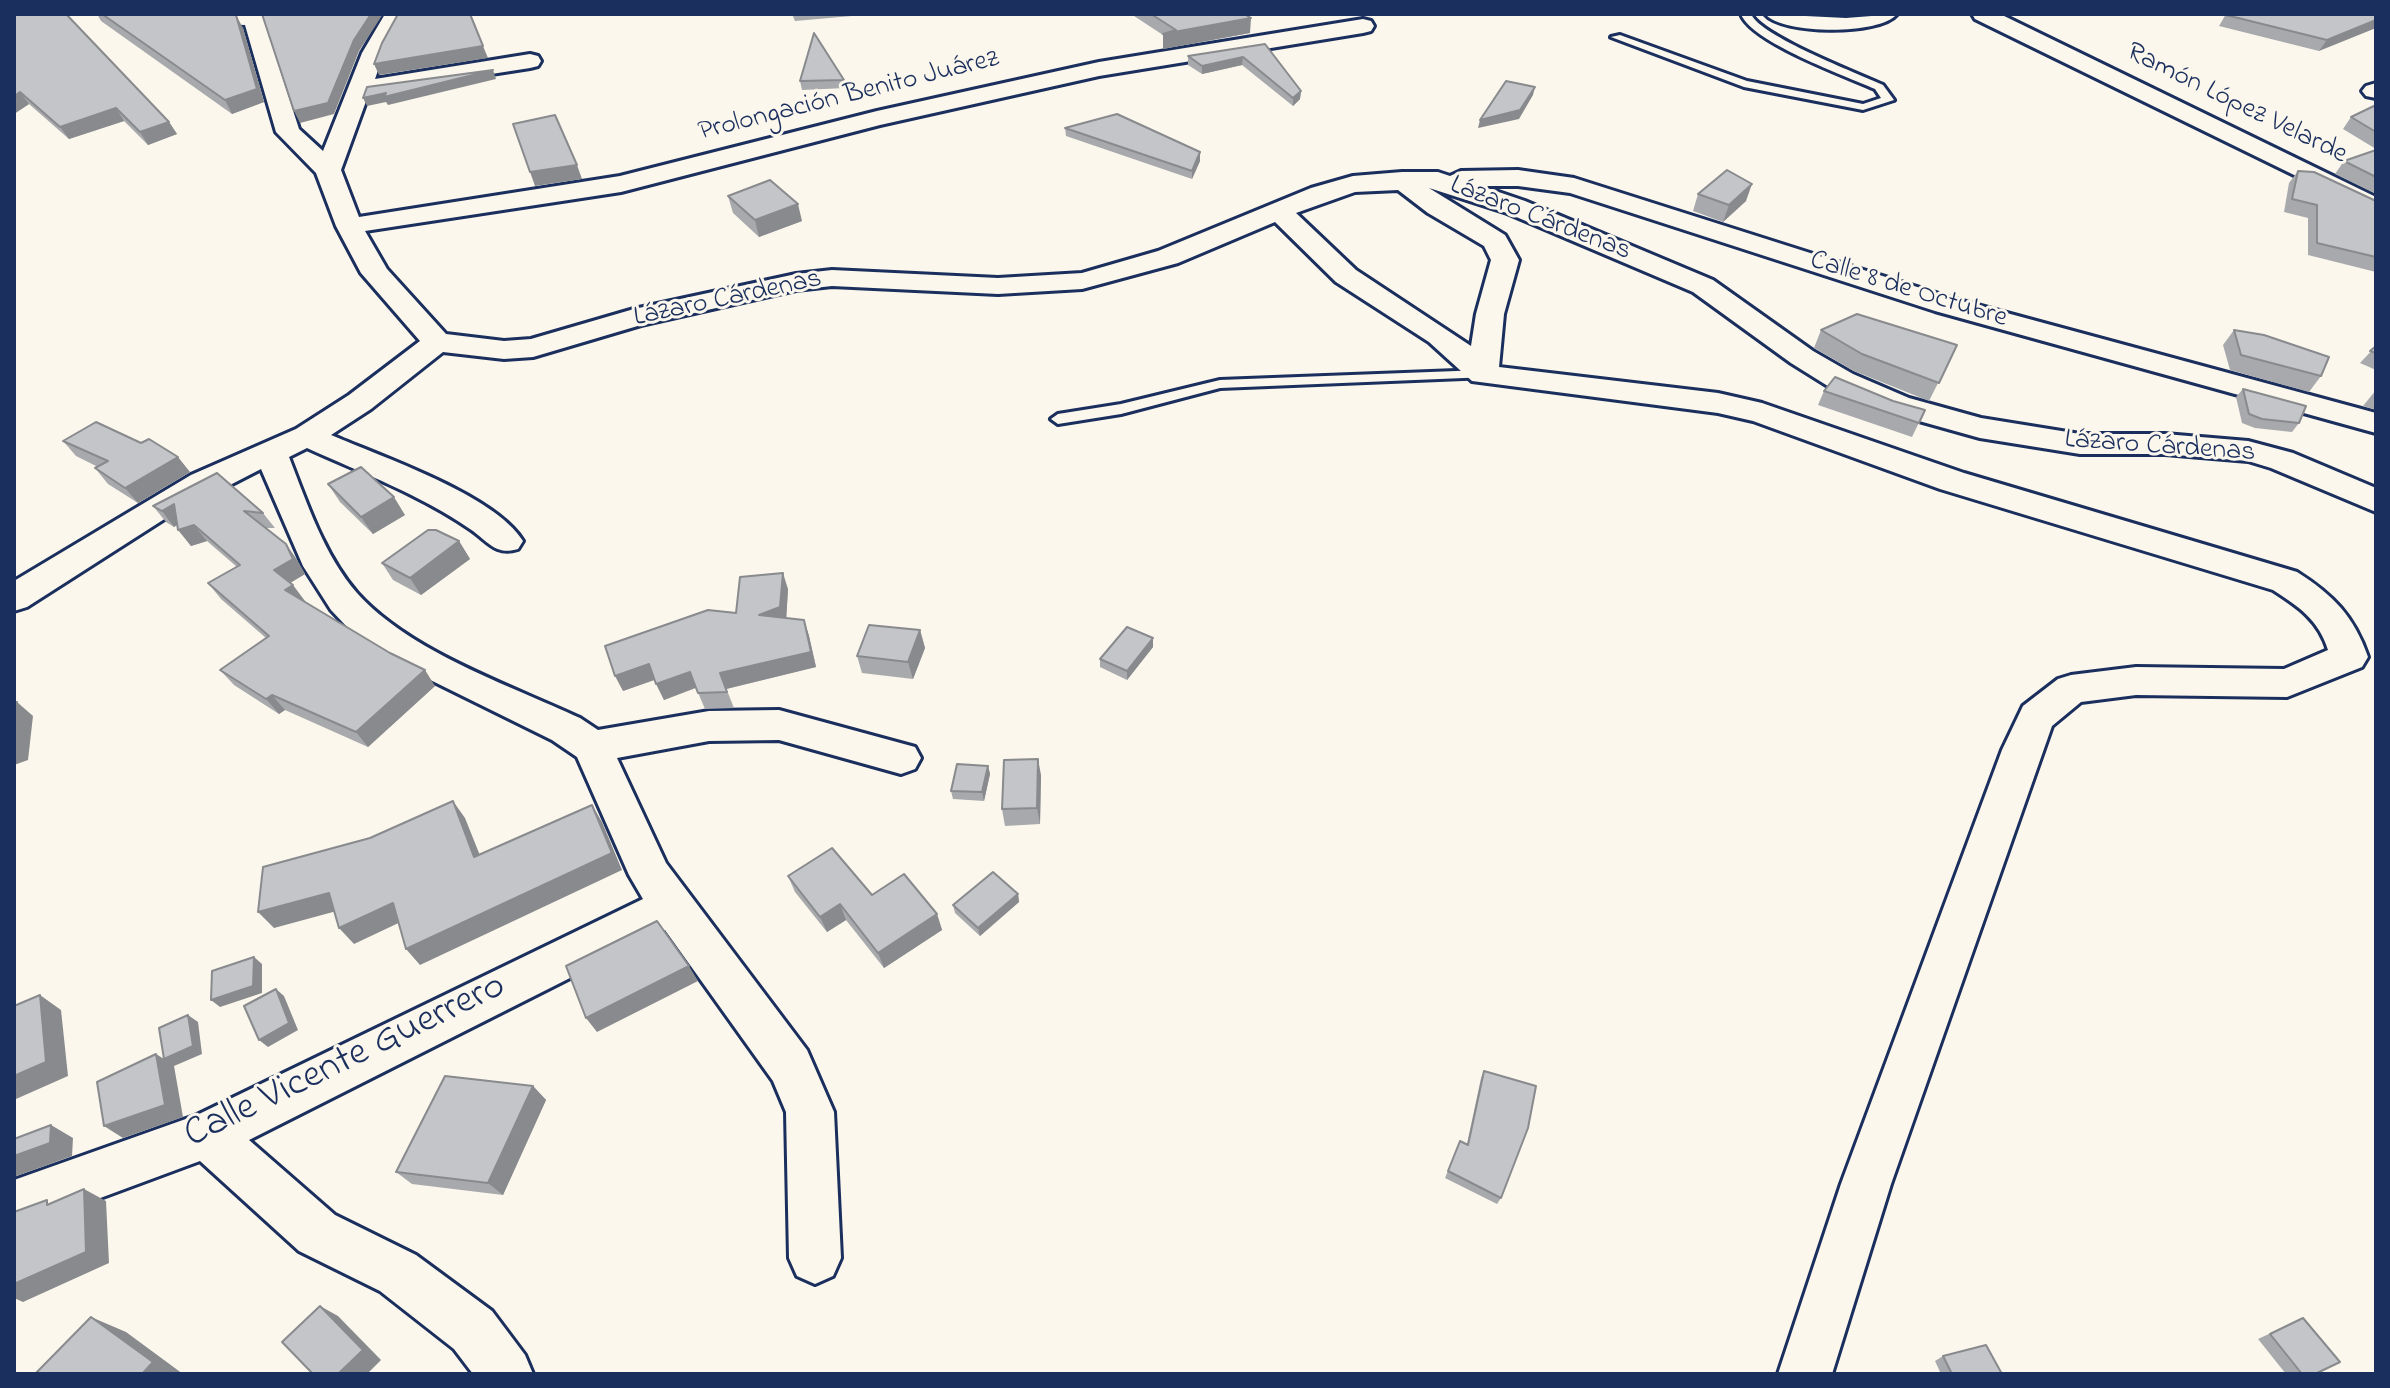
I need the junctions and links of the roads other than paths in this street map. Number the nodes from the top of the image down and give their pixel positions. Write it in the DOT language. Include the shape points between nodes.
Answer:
graph roads {
  1 [pos="120,14"];
  2 [pos="396,14"];
  3 [pos="1746,14"];
  4 [pos="1776,14"];
  5 [pos="1886,14"];
  6 [pos="1983,14"];
  7 [pos="1355,20"];
  8 [pos="1616,37"];
  9 [pos="530,61"];
  10 [pos="359,88"];
  11 [pos="328,170"];
  12 [pos="1402,180"];
  13 [pos="1438,180"];
  14 [pos="2376,207"];
  15 [pos="1279,211"];
  16 [pos="349,226"];
  17 [pos="437,342"];
  18 [pos="1483,374"];
  19 [pos="1058,419"];
  20 [pos="2376,423"];
  21 [pos="307,436"];
  22 [pos="271,453"];
  23 [pos="2376,501"];
  24 [pos="506,541"];
  25 [pos="14,598"];
  26 [pos="2362,658"];
  27 [pos="592,747"];
  28 [pos="901,758"];
  29 [pos="672,906"];
  30 [pos="207,1135"];
  31 [pos="14,1205"];
  32 [pos="815,1258"];
  33 [pos="506,1374"];
  34 [pos="1805,1374"];
  1 -- 11 [label="street" via="254,19 288,132"];
  2 -- 10 [label="street"];
  3 -- 8 [label="lane" via="1769,37 1879,87 1888,100 1863,107 1744,84"];
  4 -- 5 [label="street" via="1836,25 1872,22"];
  6 -- 14 [label="street, Ramón López Velarde"];
  7 -- 16 [label="street, Prolongación Benito Juárez" via="877,118 621,184"];
  9 -- 10 [label="street"];
  10 -- 11 [label="street"];
  11 -- 16 [label="street"];
  12 -- 13 [label="street, Lázaro Cárdenas"];
  12 -- 15 [label="street, Lázaro Cárdenas" via="1353,184"];
  12 -- 18 [label="street" via="1495,241 1505,260 1490,314"];
  13 -- 20 [label="street, Calle 8 de Octubre" via="1518,178 1574,186 1945,305"];
  13 -- 23 [label="street, Lázaro Cárdenas" via="1692,280 1802,357 1898,405 1980,428 2080,444 2248,451"];
  15 -- 17 [label="street, Lázaro Cárdenas" via="1168,257 1082,281 998,286 832,278 634,318 533,348"];
  15 -- 18 [label="street" via="1355,282 1421,322"];
  16 -- 17 [label="street" via="375,273"];
  17 -- 21 [label="street"];
  18 -- 19 [label="lane" via="1220,384"];
  18 -- 26 [label="street" via="1762,413 1952,481 2285,581 2325,607"];
  21 -- 22 [label="street"];
  21 -- 24 [label="street" via="456,503"];
  22 -- 25 [label="street" via="154,510"];
  22 -- 27 [label="street" via="301,531 346,604 381,636"];
  26 -- 34 [label="street" via="2287,683 2136,681 2071,689 2037,717 1866,1184"];
  27 -- 28 [label="street" via="709,726 779,725"];
  27 -- 29 [label="street" via="650,875"];
  29 -- 30 [label="street, Calle Vicente Guerrero"];
  29 -- 32 [label="street" via="790,1066 810,1112"];
  30 -- 31 [label="street, Calle Vicente Guerrero"];
  30 -- 33 [label="street" via="317,1233 398,1273 473,1330"];
}
